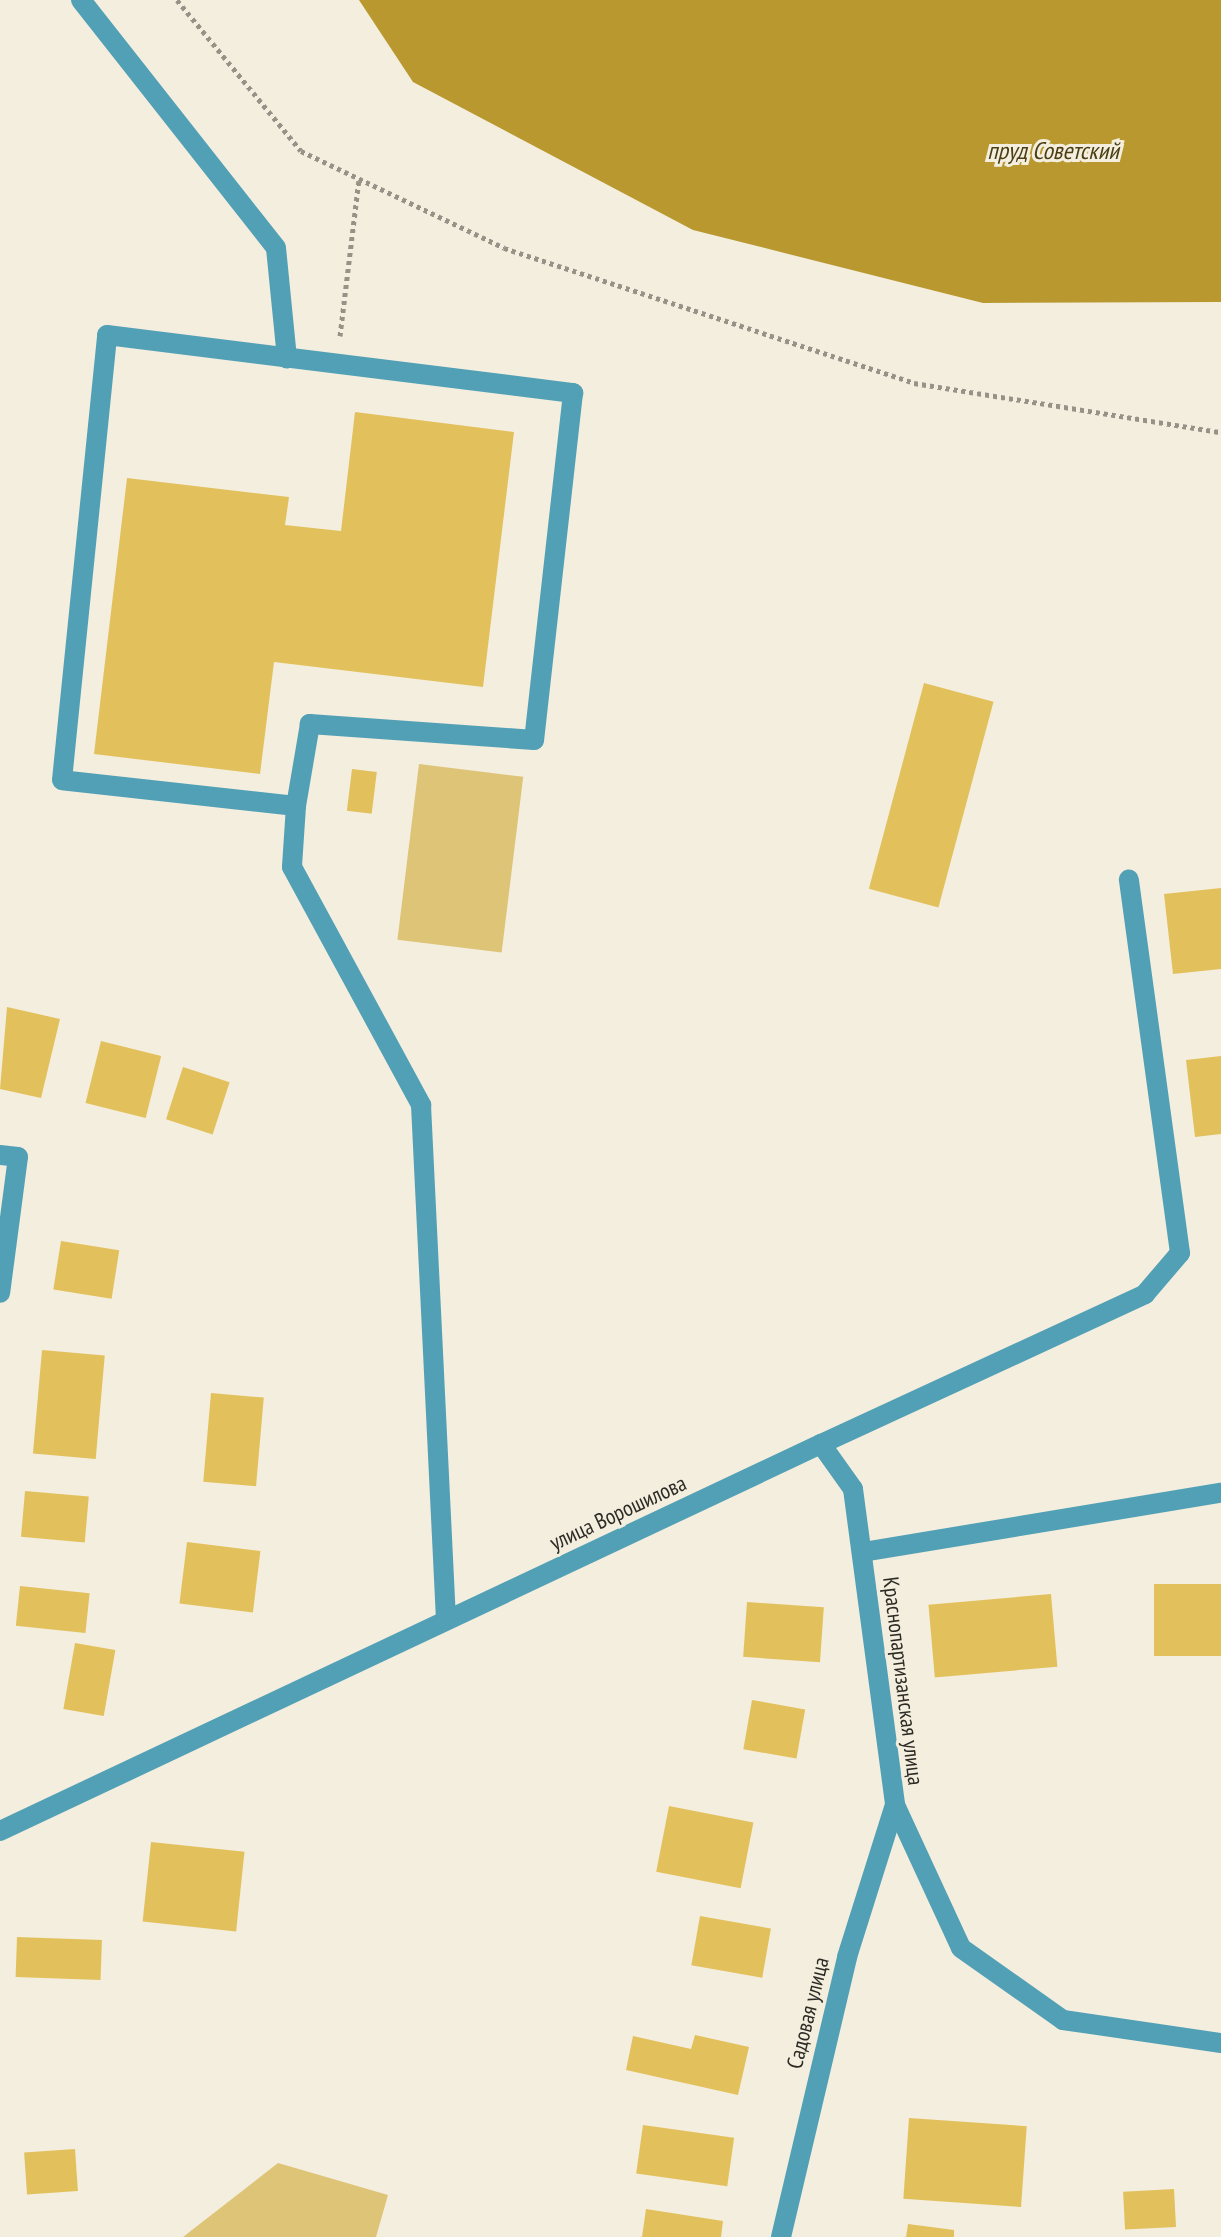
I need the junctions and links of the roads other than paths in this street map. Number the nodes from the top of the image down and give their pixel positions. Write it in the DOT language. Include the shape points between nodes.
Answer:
graph roads {
  1 [pos="81,0"];
  2 [pos="287,358"];
  3 [pos="296,806"];
  4 [pos="1129,879"];
  5 [pos="0,1155"];
  6 [pos="0,1293"];
  7 [pos="821,1444"];
  8 [pos="1221,1493"];
  9 [pos="863,1552"];
  10 [pos="446,1620"];
  11 [pos="895,1805"];
  12 [pos="0,1831"];
  13 [pos="1221,2043"];
  14 [pos="781,2237"];
  1 -- 2 [label="street" via="276,248"];
  2 -- 3 [label="street" via="107,335 62,780"];
  2 -- 3 [label="street" via="573,393 534,740 310,724"];
  3 -- 10 [label="street" via="292,867 421,1105"];
  4 -- 7 [label="street, улица Ворошилова" via="1180,1253 1145,1294"];
  5 -- 6 [label="street" via="18,1157"];
  7 -- 9 [label="street" via="853,1489"];
  7 -- 10 [label="street, улица Ворошилова"];
  8 -- 9 [label="street"];
  9 -- 11 [label="street, Краснопартизанская улица"];
  10 -- 12 [label="street, улица Ворошилова"];
  11 -- 13 [label="street, Краснопартизанская улица" via="961,1948 1063,2020"];
  11 -- 14 [label="street, Садовая улица" via="847,1957"];
}
